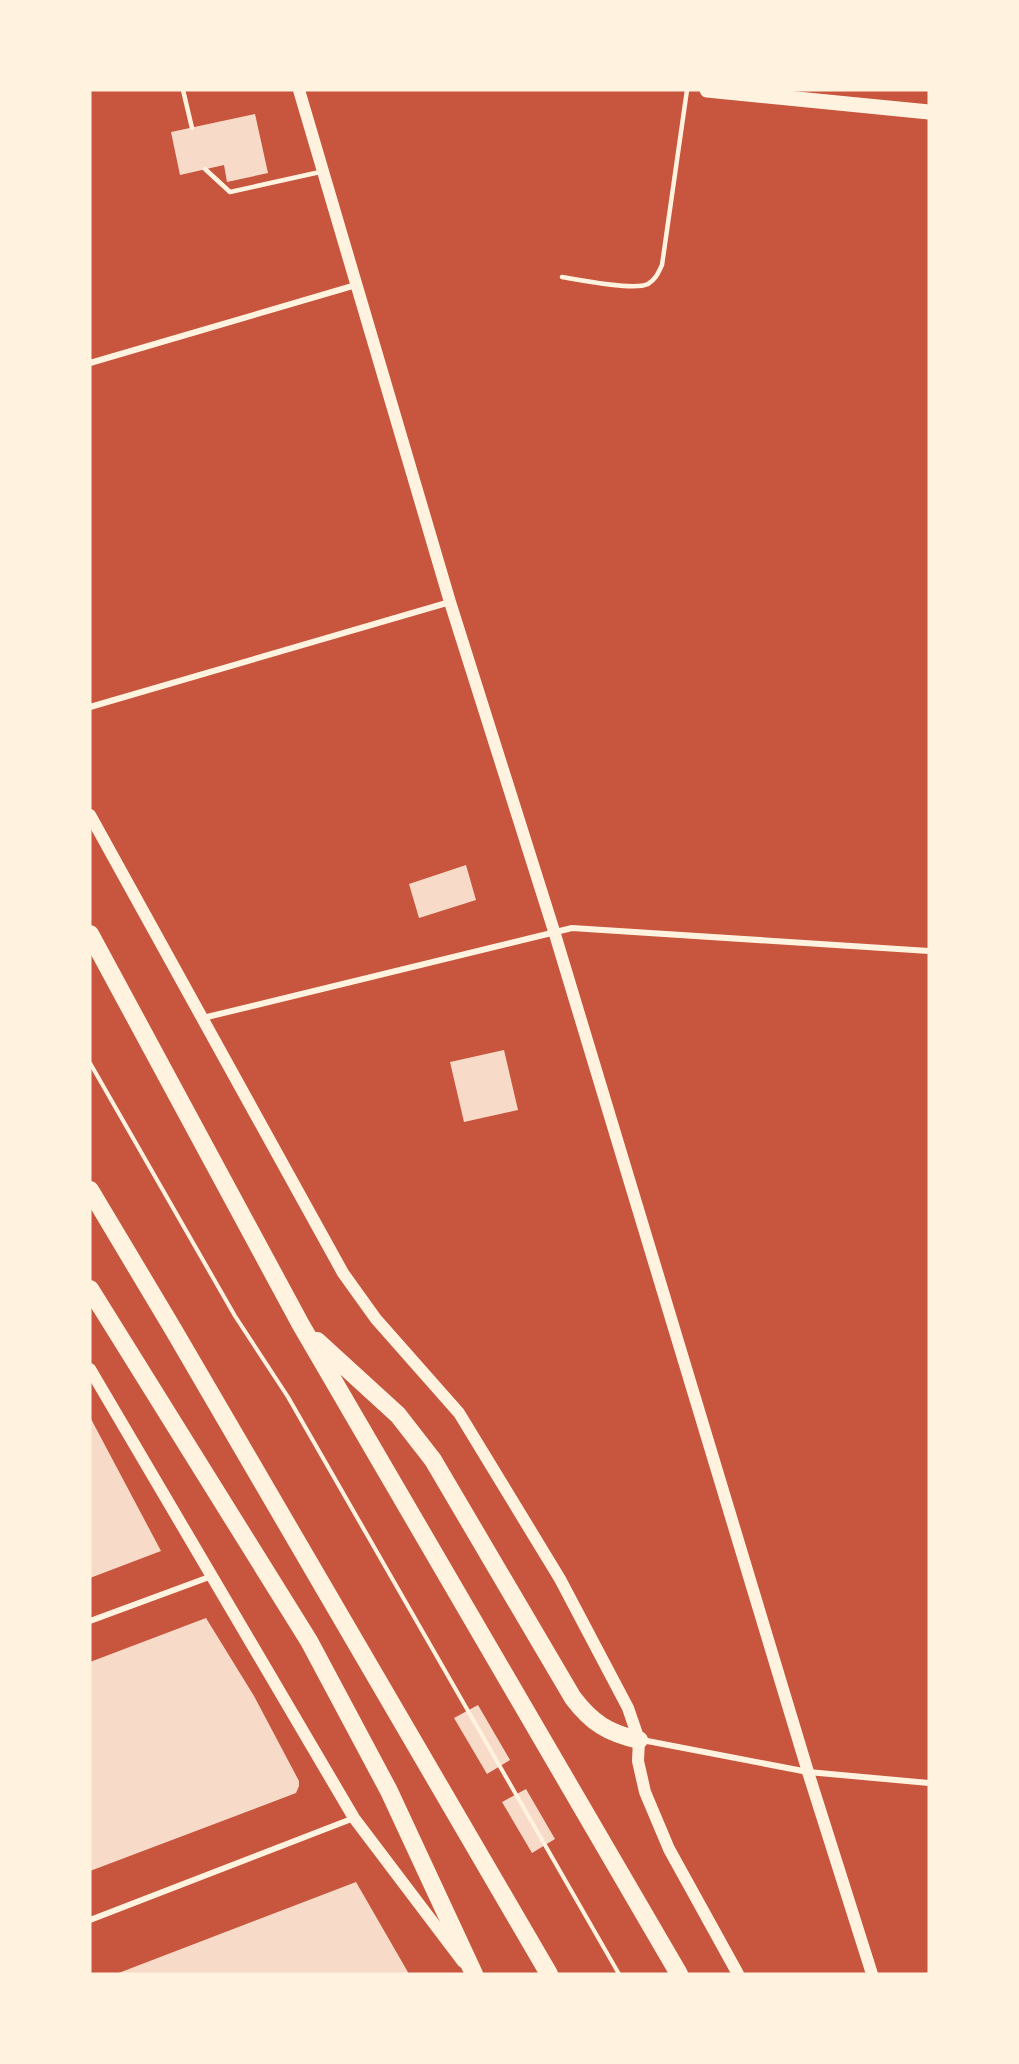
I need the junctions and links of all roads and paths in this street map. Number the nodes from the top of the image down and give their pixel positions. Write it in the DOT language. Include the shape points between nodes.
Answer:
graph roads {
  1 [pos="183,90"];
  2 [pos="299,90"];
  3 [pos="687,90"];
  4 [pos="707,90"];
  5 [pos="929,112"];
  6 [pos="192,128"];
  7 [pos="205,169"];
  8 [pos="323,171"];
  9 [pos="562,277"];
  10 [pos="357,285"];
  11 [pos="90,363"];
  12 [pos="450,602"];
  13 [pos="90,707"];
  14 [pos="90,815"];
  15 [pos="554,931"];
  16 [pos="90,934"];
  17 [pos="929,951"];
  18 [pos="202,1018"];
  19 [pos="90,1063"];
  20 [pos="90,1190"];
  21 [pos="90,1289"];
  22 [pos="301,1326"];
  23 [pos="90,1370"];
  24 [pos="212,1575"];
  25 [pos="90,1621"];
  26 [pos="639,1740"];
  27 [pos="808,1772"];
  28 [pos="929,1783"];
  29 [pos="354,1818"];
  30 [pos="90,1920"];
  31 [pos="473,1974"];
  32 [pos="549,1974"];
  33 [pos="619,1974"];
  34 [pos="679,1974"];
  35 [pos="738,1974"];
  36 [pos="872,1974"];
  1 -- 6 [label="lane"];
  2 -- 8 [label="main road"];
  3 -- 9 [label="lane" via="662,265 657,277 646,285 633,287"];
  4 -- 5 [label="main road"];
  7 -- 8 [label="lane" via="230,192"];
  8 -- 10 [label="main road"];
  10 -- 11 [label="street"];
  10 -- 12 [label="main road"];
  12 -- 13 [label="street"];
  12 -- 15 [label="main road"];
  14 -- 18 [label="main road"];
  15 -- 17 [label="street" via="572,928"];
  15 -- 18 [label="street"];
  15 -- 27 [label="main road"];
  16 -- 22 [label="highway"];
  18 -- 26 [label="main road" via="343,1273 376,1319 459,1413 560,1579 628,1708"];
  19 -- 33 [label="path" via="235,1317 294,1407"];
  20 -- 32 [label="highway"];
  21 -- 31 [label="highway" via="309,1641 389,1791"];
  22 -- 26 [label="highway" via="377,1394 417,1437 585,1714 600,1726"];
  22 -- 34 [label="highway"];
  23 -- 24 [label="main road"];
  24 -- 25 [label="street"];
  24 -- 29 [label="main road"];
  26 -- 27 [label="street"];
  26 -- 35 [label="main road" via="640,1776 653,1812 669,1849"];
  27 -- 28 [label="street"];
  27 -- 36 [label="main road"];
  29 -- 30 [label="street"];
  29 -- 31 [label="main road"];
}
